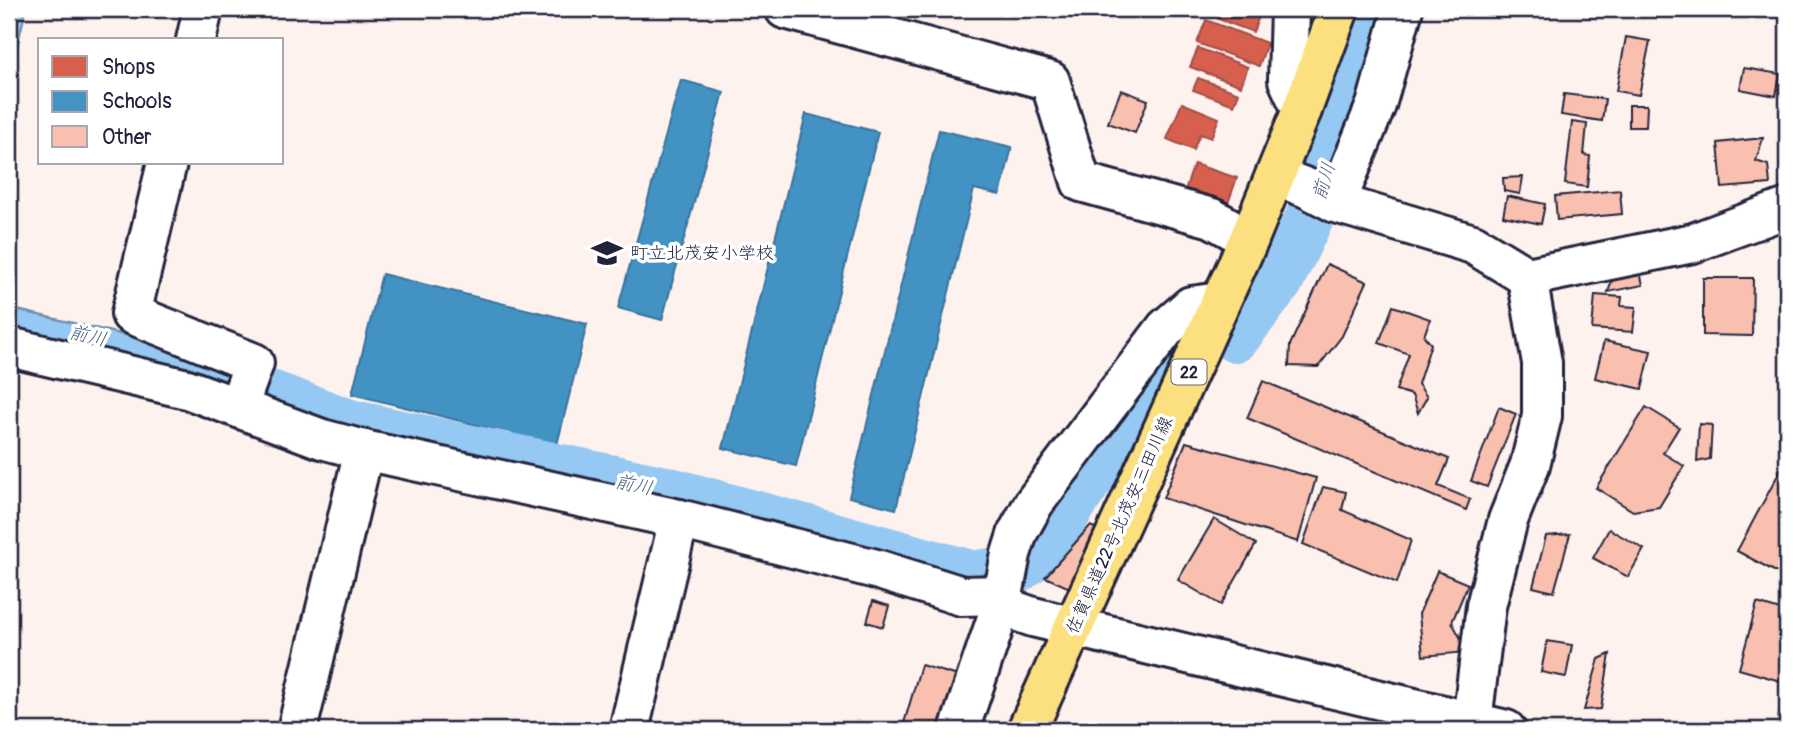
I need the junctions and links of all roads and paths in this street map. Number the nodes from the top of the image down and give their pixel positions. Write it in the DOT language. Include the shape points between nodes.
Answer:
graph roads {
  1 [pos="203,9"];
  2 [pos="785,9"];
  3 [pos="1290,9"];
  4 [pos="1339,9"];
  5 [pos="1403,9"];
  6 [pos="847,17"];
  7 [pos="196,38"];
  8 [pos="1303,110"];
  9 [pos="167,164"];
  10 [pos="1306,189"];
  11 [pos="1787,208"];
  12 [pos="1249,239"];
  13 [pos="1527,277"];
  14 [pos="1220,302"];
  15 [pos="9,347"];
  16 [pos="243,393"];
  17 [pos="364,450"];
  18 [pos="679,519"];
  19 [pos="1005,585"];
  20 [pos="1073,626"];
  21 [pos="1483,728"];
  22 [pos="298,730"];
  23 [pos="629,730"];
  24 [pos="959,730"];
  25 [pos="1027,730"];
  1 -- 7 [label="street"];
  2 -- 6 [label="street"];
  3 -- 8 [label="street" via="1288,80"];
  4 -- 8 [label="main road, 佐賀県道22号北茂安三田川線 / 22"];
  5 -- 10 [label="street" via="1376,105"];
  6 -- 12 [label="street" via="1050,81 1081,182 1212,218"];
  8 -- 10 [label="main road, 佐賀県道22号北茂安三田川線 / 22"];
  9 -- 16 [label="street" via="131,314 254,363"];
  10 -- 12 [label="main road, 佐賀県道22号北茂安三田川線 / 22"];
  10 -- 13 [label="street" via="1473,244"];
  11 -- 13 [label="street" via="1693,243"];
  12 -- 14 [label="main road, 佐賀県道22号北茂安三田川線 / 22"];
  13 -- 21 [label="street" via="1542,363 1542,416 1486,606"];
  14 -- 19 [label="street" via="1191,306 1166,328 1034,503 1018,532"];
  14 -- 20 [label="main road, 佐賀県道22号北茂安三田川線 / 22"];
  15 -- 16 [label="street" via="187,389"];
  16 -- 17 [label="street" via="322,439"];
  17 -- 18 [label="street"];
  17 -- 22 [label="street"];
  18 -- 19 [label="street" via="962,596"];
  18 -- 23 [label="street"];
  19 -- 20 [label="street" via="1033,617"];
  19 -- 24 [label="street"];
  20 -- 21 [label="street"];
  20 -- 25 [label="main road, 佐賀県道22号北茂安三田川線 / 22"];
}
